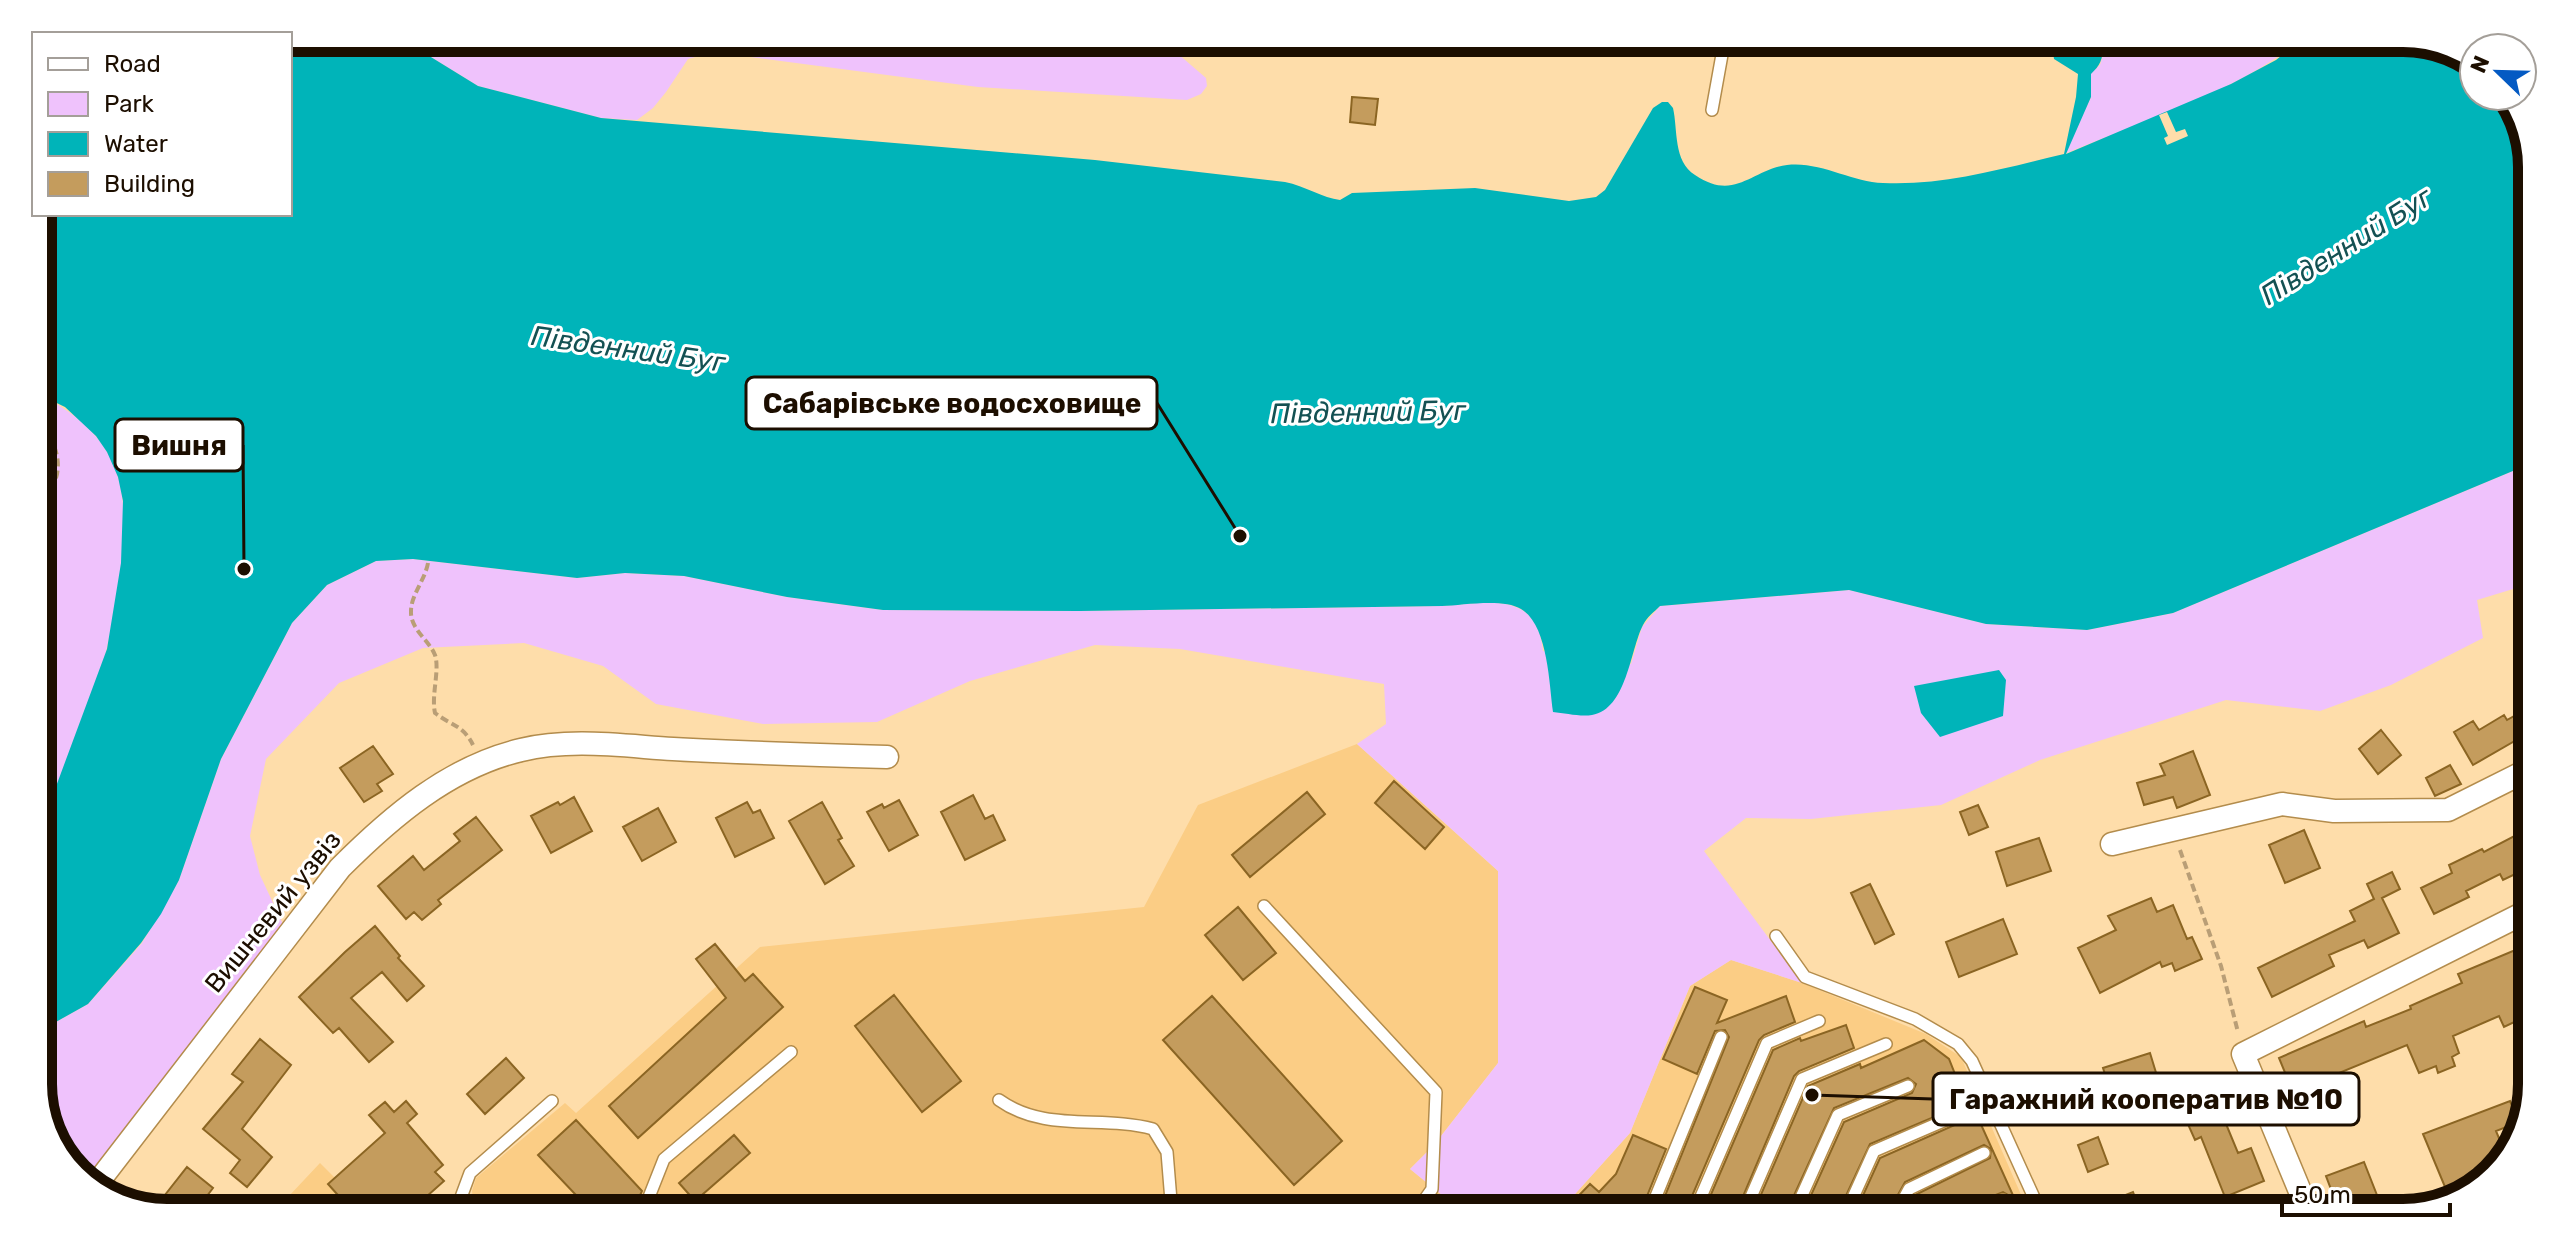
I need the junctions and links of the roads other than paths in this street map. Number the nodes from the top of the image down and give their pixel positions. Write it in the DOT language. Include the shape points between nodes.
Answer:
graph roads {
  1 [pos="1722,52"];
  2 [pos="1712,110"];
  3 [pos="887,757"];
  4 [pos="2518,775"];
  5 [pos="2112,844"];
  6 [pos="1264,906"];
  7 [pos="2518,916"];
  8 [pos="1776,936"];
  9 [pos="1819,1021"];
  10 [pos="1721,1037"];
  11 [pos="1886,1044"];
  12 [pos="791,1052"];
  13 [pos="1908,1086"];
  14 [pos="999,1100"];
  15 [pos="552,1101"];
  16 [pos="1962,1113"];
  17 [pos="1984,1153"];
  18 [pos="101,1178"];
  19 [pos="460,1199"];
  20 [pos="648,1199"];
  21 [pos="1171,1199"];
  22 [pos="1425,1199"];
  23 [pos="1653,1199"];
  24 [pos="1700,1199"];
  25 [pos="1750,1199"];
  26 [pos="1800,1199"];
  27 [pos="1852,1199"];
  28 [pos="1904,1199"];
  29 [pos="2035,1199"];
  30 [pos="2303,1199"];
  1 -- 2 [label="lane"];
  3 -- 18 [label="street, Вишневий узвіз" via="587,744 523,749 469,768 402,811 340,868"];
  4 -- 5 [label="street" via="2448,810 2334,811 2282,804"];
  6 -- 22 [label="lane" via="1436,1092 1432,1189"];
  7 -- 30 [label="street" via="2243,1054"];
  8 -- 29 [label="lane" via="1805,977 1915,1019 1958,1044 1972,1061"];
  9 -- 24 [label="lane" via="1767,1043"];
  10 -- 23 [label="lane"];
  11 -- 25 [label="lane" via="1802,1079"];
  12 -- 20 [label="lane" via="664,1159"];
  13 -- 26 [label="lane" via="1838,1115"];
  14 -- 21 [label="lane" via="1048,1119 1153,1129 1167,1152"];
  15 -- 19 [label="lane" via="470,1173"];
  16 -- 27 [label="lane" via="1874,1151"];
  17 -- 28 [label="lane" via="1909,1189"];
}
